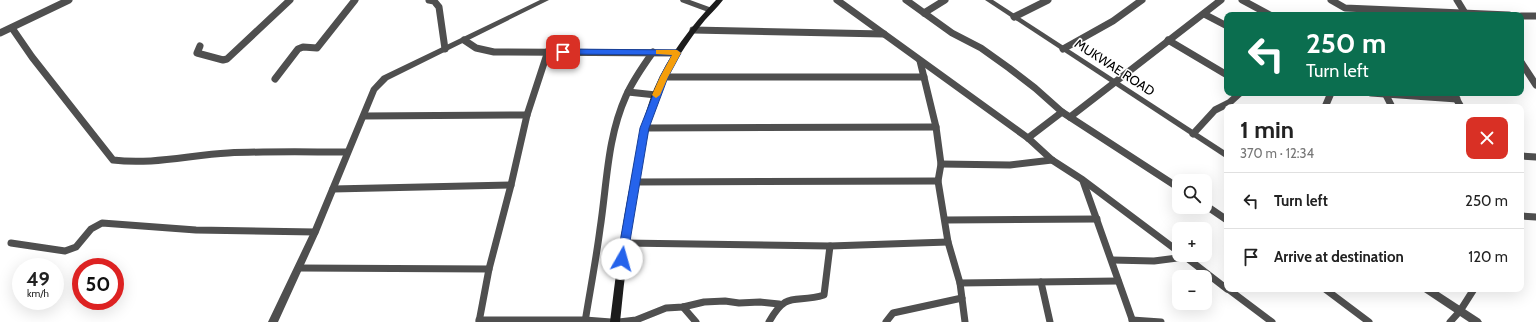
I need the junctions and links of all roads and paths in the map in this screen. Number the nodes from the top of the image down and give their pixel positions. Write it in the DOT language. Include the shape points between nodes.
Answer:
graph roads {
  1 [pos="290,0"];
  2 [pos="356,0"];
  3 [pos="429,0"];
  4 [pos="546,0"];
  5 [pos="683,0"];
  6 [pos="720,0"];
  7 [pos="837,0"];
  8 [pos="906,0"];
  9 [pos="945,0"];
  10 [pos="988,0"];
  11 [pos="1048,0"];
  12 [pos="1142,0"];
  13 [pos="1221,0"];
  14 [pos="1242,0"];
  15 [pos="1331,0"];
  16 [pos="1457,0"];
  17 [pos="66,1"];
  18 [pos="1345,8"];
  19 [pos="710,10"];
  20 [pos="1264,12"];
  21 [pos="1347,12"];
  22 [pos="1416,12"];
  23 [pos="1464,12"];
  24 [pos="924,13"];
  25 [pos="1204,14"];
  26 [pos="1524,16"];
  27 [pos="1536,16"];
  28 [pos="1014,17"];
  29 [pos="1224,24"];
  30 [pos="12,28"];
  31 [pos="693,30"];
  32 [pos="0,33"];
  33 [pos="884,34"];
  34 [pos="464,40"];
  35 [pos="1168,40"];
  36 [pos="200,46"];
  37 [pos="445,48"];
  38 [pos="1063,49"];
  39 [pos="548,51"];
  40 [pos="653,52"];
  41 [pos="677,53"];
  42 [pos="920,61"];
  43 [pos="1524,67"];
  44 [pos="1224,73"];
  45 [pos="664,77"];
  46 [pos="924,77"];
  47 [pos="275,79"];
  48 [pos="1115,83"];
  49 [pos="1536,85"];
  50 [pos="628,92"];
  51 [pos="656,95"];
  52 [pos="1237,96"];
  53 [pos="1227,104"];
  54 [pos="1224,106"];
  55 [pos="1062,112"];
  56 [pos="527,115"];
  57 [pos="364,116"];
  58 [pos="1070,117"];
  59 [pos="936,127"];
  60 [pos="645,128"];
  61 [pos="1193,134"];
  62 [pos="1028,138"];
  63 [pos="347,152"];
  64 [pos="1224,154"];
  65 [pos="1524,156"];
  66 [pos="1536,157"];
  67 [pos="1052,160"];
  68 [pos="941,164"];
  69 [pos="1083,180"];
  70 [pos="938,181"];
  71 [pos="635,182"];
  72 [pos="1172,183"];
  73 [pos="511,185"];
  74 [pos="333,189"];
  75 [pos="1212,210"];
  76 [pos="1524,216"];
  77 [pos="1536,217"];
  78 [pos="1224,218"];
  79 [pos="1097,219"];
  80 [pos="946,220"];
  81 [pos="315,232"];
  82 [pos="948,242"];
  83 [pos="11,243"];
  84 [pos="624,243"];
  85 [pos="830,246"];
  86 [pos="1172,247"];
  87 [pos="1172,257"];
  88 [pos="1112,260"];
  89 [pos="1191,262"];
  90 [pos="299,268"];
  91 [pos="490,269"];
  92 [pos="1118,281"];
  93 [pos="1041,282"];
  94 [pos="960,283"];
  95 [pos="1224,287"];
  96 [pos="1231,292"];
  97 [pos="1329,292"];
  98 [pos="1432,292"];
  99 [pos="1472,292"];
  100 [pos="962,298"];
  101 [pos="779,304"];
  102 [pos="683,307"];
  103 [pos="1460,311"];
  104 [pos="479,321"];
  105 [pos="585,321"];
  106 [pos="1132,321"];
  107 [pos="273,322"];
  108 [pos="611,322"];
  109 [pos="614,322"];
  110 [pos="619,322"];
  111 [pos="696,322"];
  112 [pos="769,322"];
  113 [pos="886,322"];
  114 [pos="965,322"];
  115 [pos="1050,322"];
  116 [pos="1162,322"];
  117 [pos="1272,322"];
  118 [pos="1369,322"];
  119 [pos="1450,322"];
  120 [pos="1477,322"];
  1 -- 36 [label="street" via="227,59 197,53"];
  2 -- 47 [label="street" via="317,48 304,47 298,50"];
  3 -- 37 [label="street" via="434,1 439,7"];
  4 -- 34 [label="street"];
  5 -- 19 [label="street"];
  6 -- 19 [label="main road"];
  7 -- 33 [label="street"];
  8 -- 24 [label="street"];
  9 -- 24 [label="street"];
  10 -- 28 [label="street, MUKWAE ROAD"];
  11 -- 28 [label="street"];
  12 -- 38 [label="street" via="1113,21"];
  13 -- 25 [label="street"];
  14 -- 20 [label="street"];
  15 -- 18 [label="street"];
  16 -- 23 [label="street"];
  17 -- 30 [label="street"];
  18 -- 21 [label="street"];
  18 -- 22 [label="street"];
  19 -- 31 [label="main road"];
  24 -- 55 [label="street" via="998,60"];
  25 -- 29 [label="street"];
  25 -- 35 [label="street"];
  26 -- 27 [label="street"];
  28 -- 38 [label="street, MUKWAE ROAD"];
  30 -- 32 [label="street"];
  30 -- 63 [label="street" via="113,160 152,161 228,153"];
  31 -- 33 [label="street"];
  31 -- 41 [label="main road"];
  33 -- 42 [label="street"];
  34 -- 37 [label="street"];
  34 -- 39 [label="street" via="484,51"];
  35 -- 44 [label="street"];
  35 -- 48 [label="street"];
  37 -- 57 [label="street" via="382,80 374,90"];
  38 -- 48 [label="street, MUKWAE ROAD"];
  39 -- 40 [label="street"];
  39 -- 56 [label="street"];
  40 -- 41 [label="street"];
  40 -- 50 [label="street"];
  41 -- 45 [label="main road"];
  42 -- 46 [label="street"];
  42 -- 62 [label="street"];
  43 -- 49 [label="street"];
  45 -- 46 [label="street"];
  45 -- 51 [label="main road"];
  46 -- 59 [label="street"];
  48 -- 58 [label="street"];
  48 -- 61 [label="street, MUKWAE ROAD"];
  50 -- 51 [label="street"];
  50 -- 105 [label="street" via="610,146 602,217"];
  51 -- 60 [label="main road"];
  52 -- 53 [label="street"];
  54 -- 61 [label="street" via="1215,110"];
  55 -- 58 [label="street"];
  55 -- 62 [label="street"];
  56 -- 57 [label="street"];
  56 -- 73 [label="street"];
  57 -- 63 [label="street"];
  58 -- 72 [label="street"];
  59 -- 60 [label="street"];
  59 -- 68 [label="street"];
  60 -- 71 [label="main road"];
  61 -- 64 [label="street, MUKWAE ROAD"];
  62 -- 67 [label="street"];
  63 -- 74 [label="street"];
  65 -- 66 [label="street"];
  67 -- 68 [label="street" via="1010,165"];
  67 -- 69 [label="street"];
  68 -- 70 [label="street"];
  69 -- 79 [label="street"];
  69 -- 86 [label="street"];
  70 -- 71 [label="street"];
  70 -- 80 [label="street"];
  71 -- 84 [label="main road"];
  73 -- 74 [label="street"];
  73 -- 91 [label="street"];
  74 -- 81 [label="street"];
  75 -- 78 [label="street"];
  76 -- 77 [label="street"];
  79 -- 80 [label="street"];
  79 -- 88 [label="street"];
  80 -- 82 [label="street"];
  81 -- 83 [label="street" via="196,230 102,223 90,229 71,251"];
  81 -- 90 [label="street"];
  82 -- 85 [label="street"];
  82 -- 94 [label="street"];
  84 -- 85 [label="street"];
  84 -- 109 [label="main road"];
  85 -- 101 [label="street" via="824,295"];
  87 -- 88 [label="street" via="1154,260"];
  88 -- 92 [label="street"];
  89 -- 95 [label="street"];
  90 -- 91 [label="street"];
  90 -- 107 [label="street"];
  91 -- 104 [label="street"];
  92 -- 93 [label="street"];
  92 -- 106 [label="street"];
  93 -- 94 [label="street"];
  93 -- 115 [label="street"];
  94 -- 100 [label="street"];
  96 -- 117 [label="street"];
  97 -- 118 [label="street"];
  98 -- 103 [label="street"];
  99 -- 103 [label="street"];
  100 -- 113 [label="street" via="893,313"];
  100 -- 114 [label="street"];
  101 -- 102 [label="street" via="725,301"];
  101 -- 112 [label="street"];
  102 -- 110 [label="street" via="666,308 636,320"];
  102 -- 111 [label="street"];
  103 -- 119 [label="street"];
  103 -- 120 [label="street"];
  104 -- 105 [label="street"];
  105 -- 108 [label="street"];
  106 -- 116 [label="street"];
}
